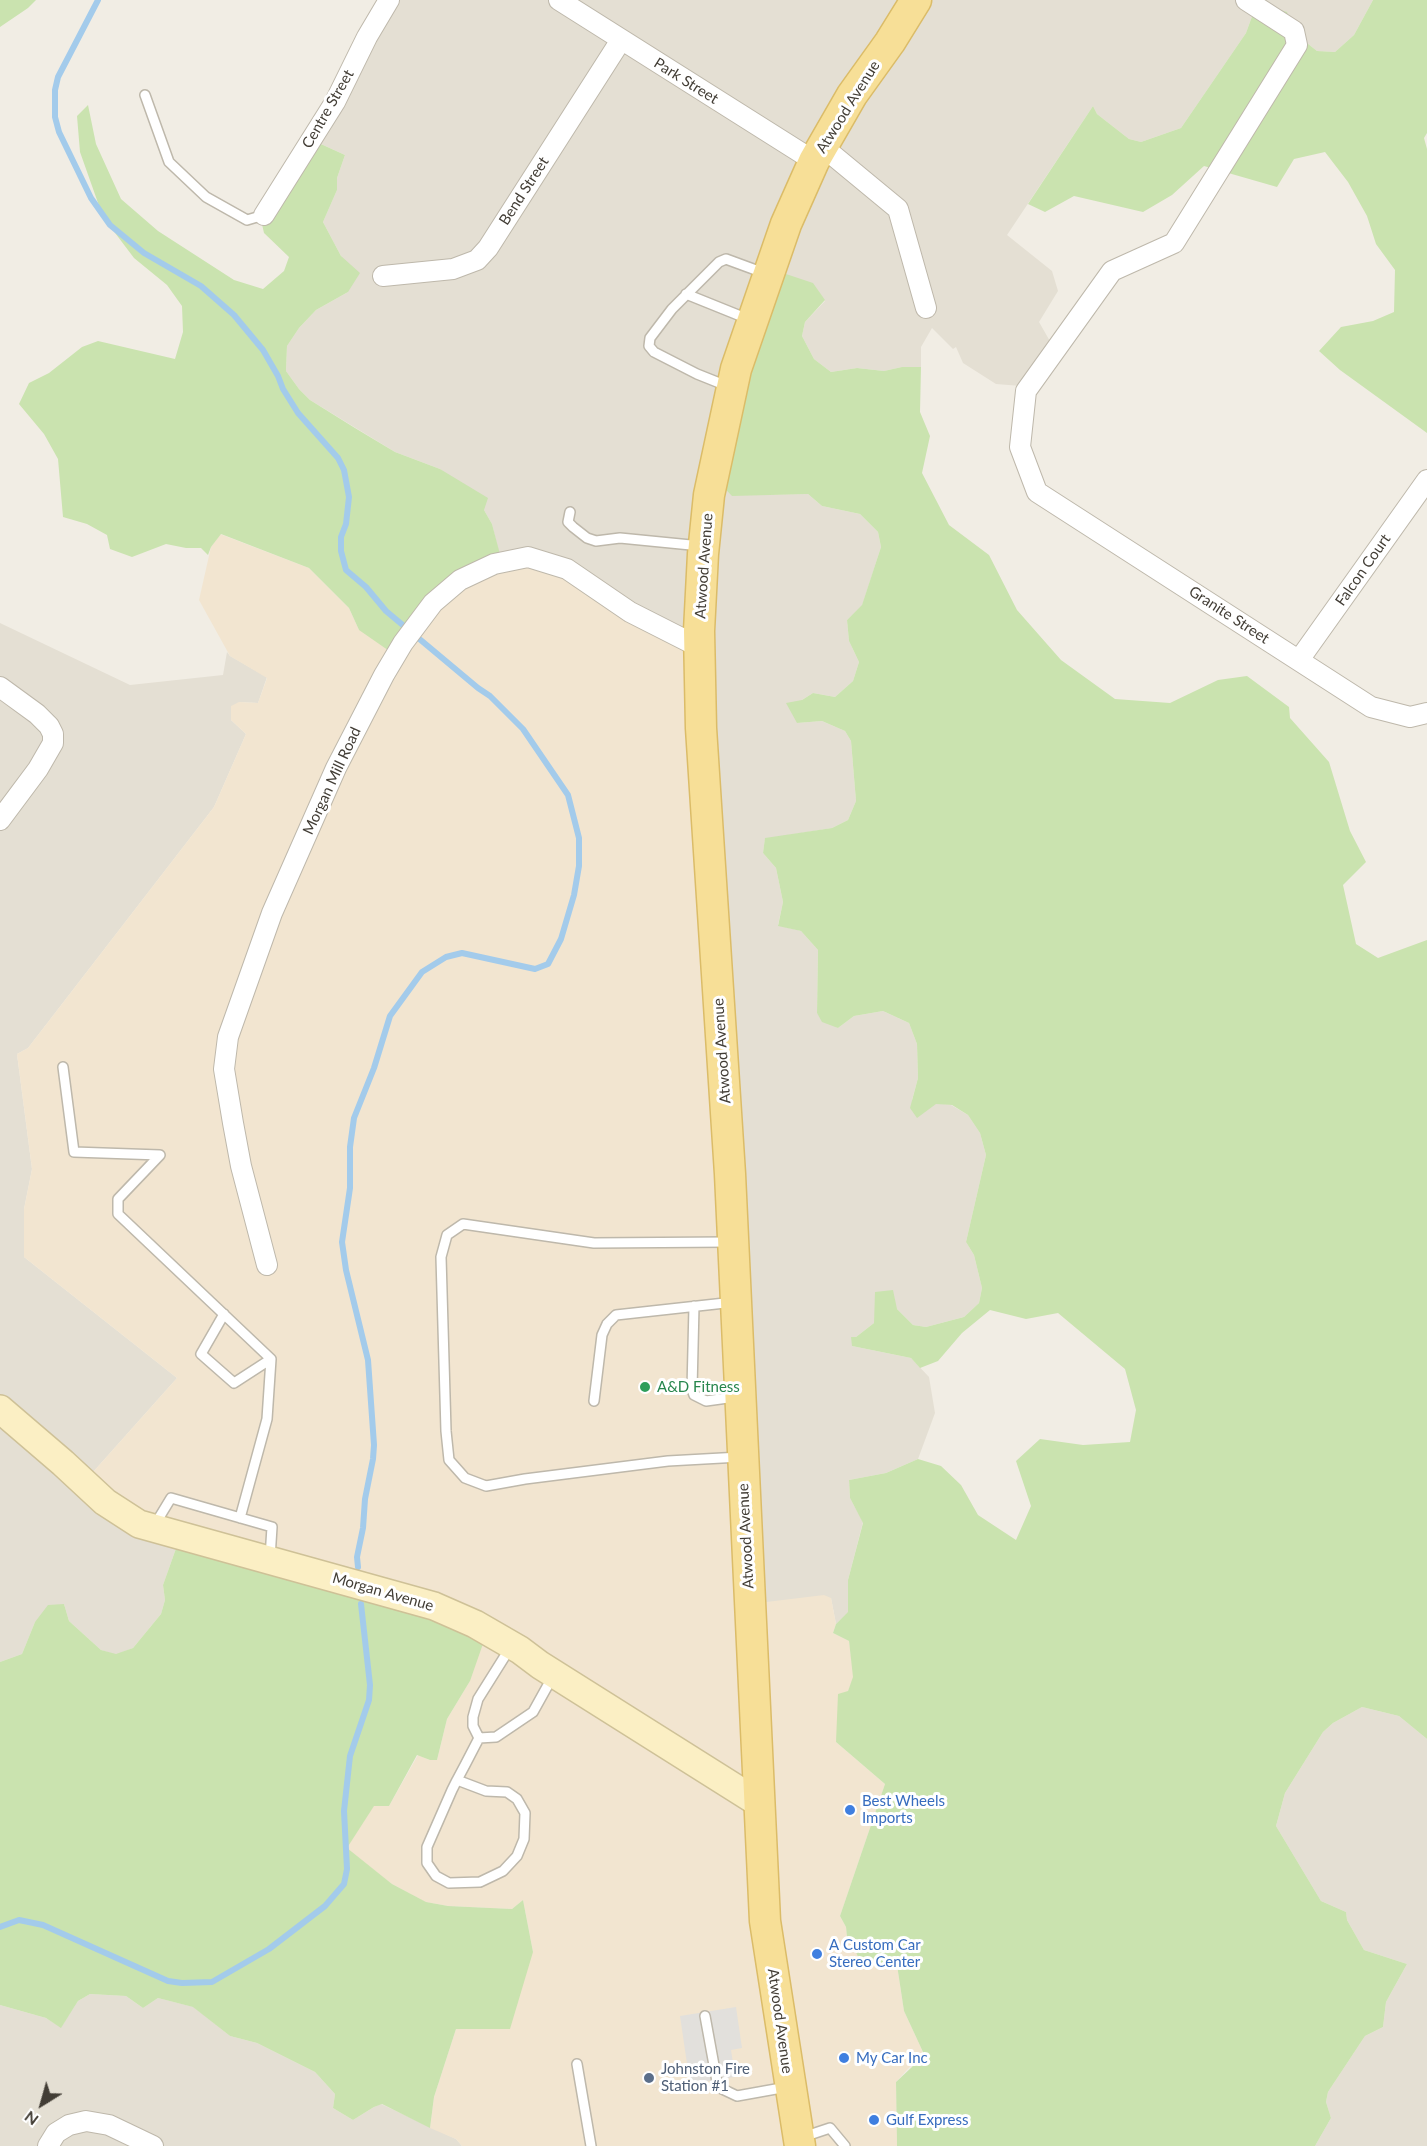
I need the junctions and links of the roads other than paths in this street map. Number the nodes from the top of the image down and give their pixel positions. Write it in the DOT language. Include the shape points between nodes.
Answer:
graph roads {
  1 [pos="389,0"];
  2 [pos="559,0"];
  3 [pos="916,0"];
  4 [pos="1246,0"];
  5 [pos="621,40"];
  6 [pos="145,95"];
  7 [pos="818,154"];
  8 [pos="264,215"];
  9 [pos="769,275"];
  10 [pos="383,276"];
  11 [pos="686,294"];
  12 [pos="926,308"];
  13 [pos="753,321"];
  14 [pos="732,388"];
  15 [pos="1427,480"];
  16 [pos="570,512"];
  17 [pos="704,546"];
  18 [pos="701,648"];
  19 [pos="1299,660"];
  20 [pos="0,687"];
  21 [pos="1427,713"];
  22 [pos="0,820"];
  23 [pos="63,1067"];
  24 [pos="733,1242"];
  25 [pos="267,1265"];
  26 [pos="736,1301"];
  27 [pos="694,1306"];
  28 [pos="224,1314"];
  29 [pos="271,1359"];
  30 [pos="740,1396"];
  31 [pos="594,1401"];
  32 [pos="0,1409"];
  33 [pos="742,1457"];
  34 [pos="240,1518"];
  35 [pos="153,1528"];
  36 [pos="270,1561"];
  37 [pos="512,1645"];
  38 [pos="555,1674"];
  39 [pos="479,1738"];
  40 [pos="457,1780"];
  41 [pos="759,1803"];
  42 [pos="705,2016"];
  43 [pos="577,2064"];
  44 [pos="790,2086"];
  45 [pos="799,2142"];
  46 [pos="48,2146"];
  47 [pos="153,2146"];
  48 [pos="591,2146"];
  49 [pos="845,2146"];
  1 -- 8 [label="street, Centre Street" via="335,102"];
  2 -- 5 [label="street, Park Street"];
  3 -- 7 [label="main road, Atwood Avenue"];
  4 -- 19 [label="street, Granite Street" via="1294,32 1297,45 1174,243 1112,271 1026,391 1020,447 1037,492"];
  5 -- 7 [label="street, Park Street"];
  5 -- 10 [label="street, Bend Street" via="477,260 453,269"];
  6 -- 8 [label="lane" via="169,162 206,197 247,220"];
  7 -- 9 [label="main road, Atwood Avenue" via="786,224"];
  7 -- 12 [label="street, Park Street" via="898,208"];
  9 -- 11 [label="lane" via="726,259"];
  9 -- 13 [label="main road, Atwood Avenue"];
  11 -- 13 [label="lane"];
  11 -- 14 [label="lane" via="660,323 649,346 673,362"];
  13 -- 14 [label="main road, Atwood Avenue"];
  14 -- 17 [label="main road, Atwood Avenue" via="709,495"];
  15 -- 19 [label="street, Falcon Court"];
  16 -- 17 [label="lane" via="568,522 596,541 620,538"];
  17 -- 18 [label="main road, Atwood Avenue"];
  18 -- 24 [label="main road, Atwood Avenue" via="700,728"];
  18 -- 25 [label="street, Morgan Mill Road" via="630,612 567,569 528,557 494,564 460,580 433,603 403,643 336,768 272,913 228,1037 224,1069 233,1123"];
  19 -- 21 [label="street, Granite Street" via="1371,707 1410,717"];
  20 -- 22 [label="street" via="49,726 53,743"];
  23 -- 28 [label="lane" via="74,1152 160,1155 118,1199 118,1214"];
  24 -- 26 [label="main road, Atwood Avenue"];
  24 -- 33 [label="lane" via="594,1243 463,1224 447,1235 441,1257 446,1431 449,1461 465,1478 486,1486 668,1461"];
  26 -- 27 [label="lane"];
  26 -- 30 [label="main road, Atwood Avenue"];
  27 -- 30 [label="lane" via="694,1395 706,1401"];
  27 -- 31 [label="lane" via="616,1315 602,1335"];
  28 -- 29 [label="lane"];
  28 -- 29 [label="lane" via="201,1354 234,1383"];
  29 -- 34 [label="lane" via="267,1419"];
  30 -- 33 [label="main road, Atwood Avenue"];
  32 -- 35 [label="street, Morgan Avenue" via="105,1502 139,1524"];
  33 -- 41 [label="main road, Atwood Avenue"];
  34 -- 35 [label="lane" via="171,1498"];
  34 -- 36 [label="lane" via="272,1527"];
  35 -- 36 [label="street, Morgan Avenue"];
  36 -- 37 [label="street, Morgan Avenue" via="434,1606"];
  37 -- 38 [label="street, Morgan Avenue"];
  37 -- 39 [label="lane" via="478,1699 473,1726"];
  38 -- 39 [label="lane" via="533,1712 496,1737"];
  38 -- 41 [label="street, Morgan Avenue"];
  39 -- 40 [label="lane"];
  40 -- 40 [label="lane" via="427,1847 427,1863 436,1876 449,1883 480,1882 503,1870 517,1856 524,1839 525,1813 507,1791 486,1791"];
  41 -- 44 [label="main road, Atwood Avenue" via="765,1921"];
  42 -- 44 [label="lane" via="718,2087 737,2096"];
  43 -- 48 [label="lane"];
  44 -- 45 [label="main road, Atwood Avenue"];
  45 -- 49 [label="lane" via="830,2128"];
  46 -- 47 [label="street" via="56,2133 86,2121 109,2125"];
}
